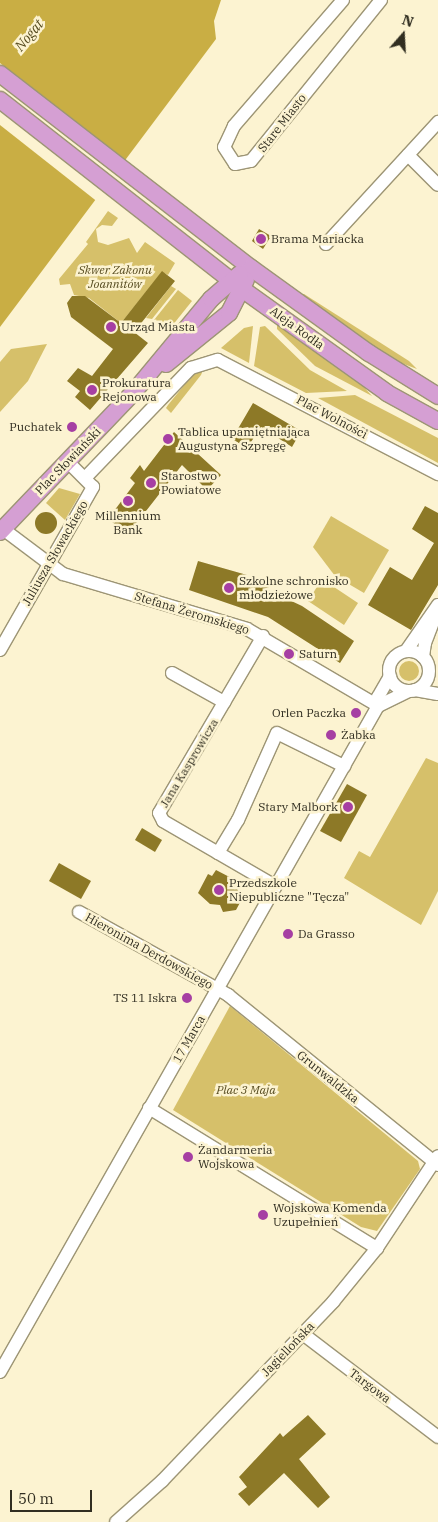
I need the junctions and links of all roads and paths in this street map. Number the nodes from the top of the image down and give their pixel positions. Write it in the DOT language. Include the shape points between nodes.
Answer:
graph roads {
  1 [pos="343,0"];
  2 [pos="381,0"];
  3 [pos="0,74"];
  4 [pos="0,100"];
  5 [pos="438,122"];
  6 [pos="408,155"];
  7 [pos="438,185"];
  8 [pos="326,244"];
  9 [pos="251,268"];
  10 [pos="236,284"];
  11 [pos="225,362"];
  12 [pos="133,393"];
  13 [pos="438,396"];
  14 [pos="438,421"];
  15 [pos="68,462"];
  16 [pos="438,474"];
  17 [pos="85,478"];
  18 [pos="1,530"];
  19 [pos="48,565"];
  20 [pos="437,606"];
  21 [pos="263,636"];
  22 [pos="0,650"];
  23 [pos="406,652"];
  24 [pos="423,657"];
  25 [pos="172,673"];
  26 [pos="390,676"];
  27 [pos="433,676"];
  28 [pos="412,690"];
  29 [pos="438,694"];
  30 [pos="224,702"];
  31 [pos="378,706"];
  32 [pos="344,766"];
  33 [pos="218,853"];
  34 [pos="275,886"];
  35 [pos="79,912"];
  36 [pos="218,990"];
  37 [pos="149,1108"];
  38 [pos="437,1161"];
  39 [pos="378,1248"];
  40 [pos="303,1334"];
  41 [pos="0,1372"];
  42 [pos="438,1437"];
  43 [pos="116,1522"];
  1 -- 2 [label="street, Stare Miasto" via="230,132 224,147 235,164 252,161"];
  3 -- 9 [label="main road, Aleja Rodła"];
  4 -- 10 [label="main road, Aleja Rodła"];
  5 -- 6 [label="street"];
  6 -- 7 [label="street"];
  6 -- 8 [label="street"];
  9 -- 10 [label="main road, Plac Słowiański"];
  9 -- 13 [label="main road, Aleja Rodła" via="369,353"];
  10 -- 12 [label="main road, Plac Słowiański"];
  10 -- 12 [label="main road, Plac Słowiański" via="219,322"];
  10 -- 14 [label="main road, Aleja Rodła" via="387,393"];
  11 -- 16 [label="street, Plac Wolności"];
  11 -- 17 [label="street, Plac Słowiański" via="207,361 191,368"];
  12 -- 15 [label="main road, Plac Słowiański"];
  15 -- 17 [label="street"];
  15 -- 18 [label="main road, Plac Słowiański"];
  17 -- 19 [label="street, Juliusza Słowackiego" via="93,487"];
  18 -- 19 [label="street, Stefana Żeromskiego"];
  19 -- 21 [label="street, Stefana Żeromskiego" via="63,574 238,625"];
  19 -- 22 [label="street, Juliusza Słowackiego"];
  20 -- 23 [label="street"];
  20 -- 24 [label="street"];
  21 -- 30 [label="street, Jana Kasprowicza"];
  21 -- 31 [label="street, Stefana Żeromskiego"];
  23 -- 24 [label="street"];
  23 -- 26 [label="street" via="395,657"];
  24 -- 27 [label="street"];
  25 -- 30 [label="street"];
  26 -- 28 [label="street" via="397,686"];
  26 -- 31 [label="street, 17 Marca" via="378,697"];
  27 -- 28 [label="street"];
  28 -- 29 [label="street"];
  28 -- 31 [label="street"];
  30 -- 33 [label="street, Jana Kasprowicza" via="159,813 162,821"];
  31 -- 32 [label="street, 17 Marca"];
  32 -- 33 [label="street" via="275,734 238,820"];
  32 -- 34 [label="street, 17 Marca"];
  33 -- 34 [label="street, Jana Kasprowicza"];
  34 -- 36 [label="street, 17 Marca"];
  35 -- 36 [label="street, Hieronima Derdowskiego"];
  36 -- 37 [label="street, 17 Marca"];
  36 -- 38 [label="street, Grunwaldzka"];
  37 -- 39 [label="street"];
  37 -- 41 [label="street, 17 Marca"];
  38 -- 39 [label="street, Jagiellońska"];
  39 -- 40 [label="street, Jagiellońska"];
  40 -- 42 [label="street, Targowa"];
  40 -- 43 [label="street, Jagiellońska" via="162,1481"];
}
